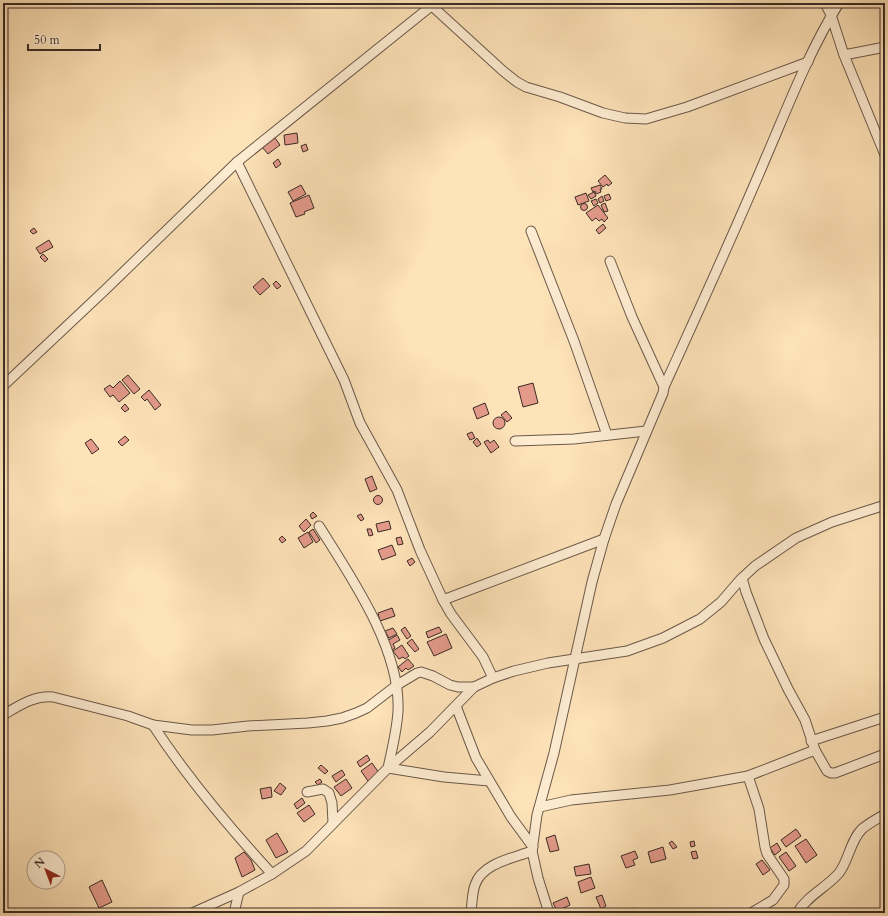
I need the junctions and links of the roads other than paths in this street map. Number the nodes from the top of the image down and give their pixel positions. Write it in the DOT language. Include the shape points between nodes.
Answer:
graph roads {
  1 [pos="825,3"];
  2 [pos="839,3"];
  3 [pos="433,4"];
  4 [pos="831,15"];
  5 [pos="885,47"];
  6 [pos="844,55"];
  7 [pos="808,62"];
  8 [pos="885,155"];
  9 [pos="237,162"];
  10 [pos="531,231"];
  11 [pos="610,261"];
  12 [pos="3,386"];
  13 [pos="664,387"];
  14 [pos="646,431"];
  15 [pos="608,435"];
  16 [pos="515,440"];
  17 [pos="885,505"];
  18 [pos="319,526"];
  19 [pos="604,539"];
  20 [pos="742,578"];
  21 [pos="443,600"];
  22 [pos="575,659"];
  23 [pos="493,678"];
  24 [pos="397,685"];
  25 [pos="474,687"];
  26 [pos="456,706"];
  27 [pos="3,715"];
  28 [pos="885,717"];
  29 [pos="153,725"];
  30 [pos="811,741"];
  31 [pos="815,750"];
  32 [pos="885,754"];
  33 [pos="388,768"];
  34 [pos="748,776"];
  35 [pos="489,781"];
  36 [pos="307,792"];
  37 [pos="540,807"];
  38 [pos="885,814"];
  39 [pos="333,823"];
  40 [pos="533,849"];
  41 [pos="272,874"];
  42 [pos="239,892"];
  43 [pos="192,913"];
  44 [pos="234,913"];
  45 [pos="471,913"];
  46 [pos="549,913"];
  47 [pos="751,913"];
  48 [pos="797,913"];
  1 -- 4 [label="street"];
  2 -- 4 [label="street"];
  3 -- 7 [label="street" via="517,82 603,114 625,118 646,119 687,107"];
  3 -- 9 [label="street"];
  4 -- 6 [label="street"];
  4 -- 7 [label="street"];
  5 -- 6 [label="street"];
  6 -- 8 [label="street"];
  7 -- 13 [label="street"];
  9 -- 12 [label="street"];
  9 -- 21 [label="street" via="344,380 360,423 398,490 420,550"];
  10 -- 15 [label="street"];
  11 -- 13 [label="street"];
  13 -- 14 [label="street"];
  14 -- 15 [label="street"];
  14 -- 19 [label="street"];
  15 -- 16 [label="street" via="574,439"];
  17 -- 20 [label="street" via="832,522 796,538"];
  18 -- 24 [label="street" via="370,611 391,659"];
  19 -- 21 [label="street"];
  19 -- 22 [label="street"];
  20 -- 22 [label="street" via="721,602 700,619 663,638 627,651"];
  20 -- 30 [label="street" via="764,639 805,720"];
  21 -- 23 [label="street" via="483,657"];
  22 -- 23 [label="street" via="548,663"];
  22 -- 37 [label="street"];
  23 -- 25 [label="street"];
  24 -- 25 [label="street" via="421,672 450,685"];
  24 -- 29 [label="street" via="356,714 327,721 212,730"];
  24 -- 33 [label="street" via="398,711"];
  25 -- 26 [label="street"];
  26 -- 33 [label="street"];
  26 -- 35 [label="street" via="476,758"];
  27 -- 29 [label="street" via="44,696 128,716"];
  28 -- 30 [label="street"];
  29 -- 41 [label="street" via="196,786"];
  30 -- 31 [label="street"];
  31 -- 32 [label="street" via="827,771 831,773 850,769"];
  31 -- 34 [label="street"];
  33 -- 35 [label="street"];
  33 -- 39 [label="street"];
  34 -- 37 [label="street" via="670,790 571,800"];
  34 -- 47 [label="street" via="759,809 765,847 784,879 784,885 772,900"];
  35 -- 40 [label="street"];
  36 -- 39 [label="street" via="323,789 329,793"];
  37 -- 40 [label="street"];
  38 -- 48 [label="street" via="861,830 838,874 809,897"];
  39 -- 41 [label="street" via="306,851"];
  40 -- 45 [label="street" via="493,865 483,873 475,884"];
  40 -- 46 [label="street" via="538,878"];
  41 -- 42 [label="street"];
  42 -- 43 [label="street"];
  42 -- 44 [label="street"];
}
